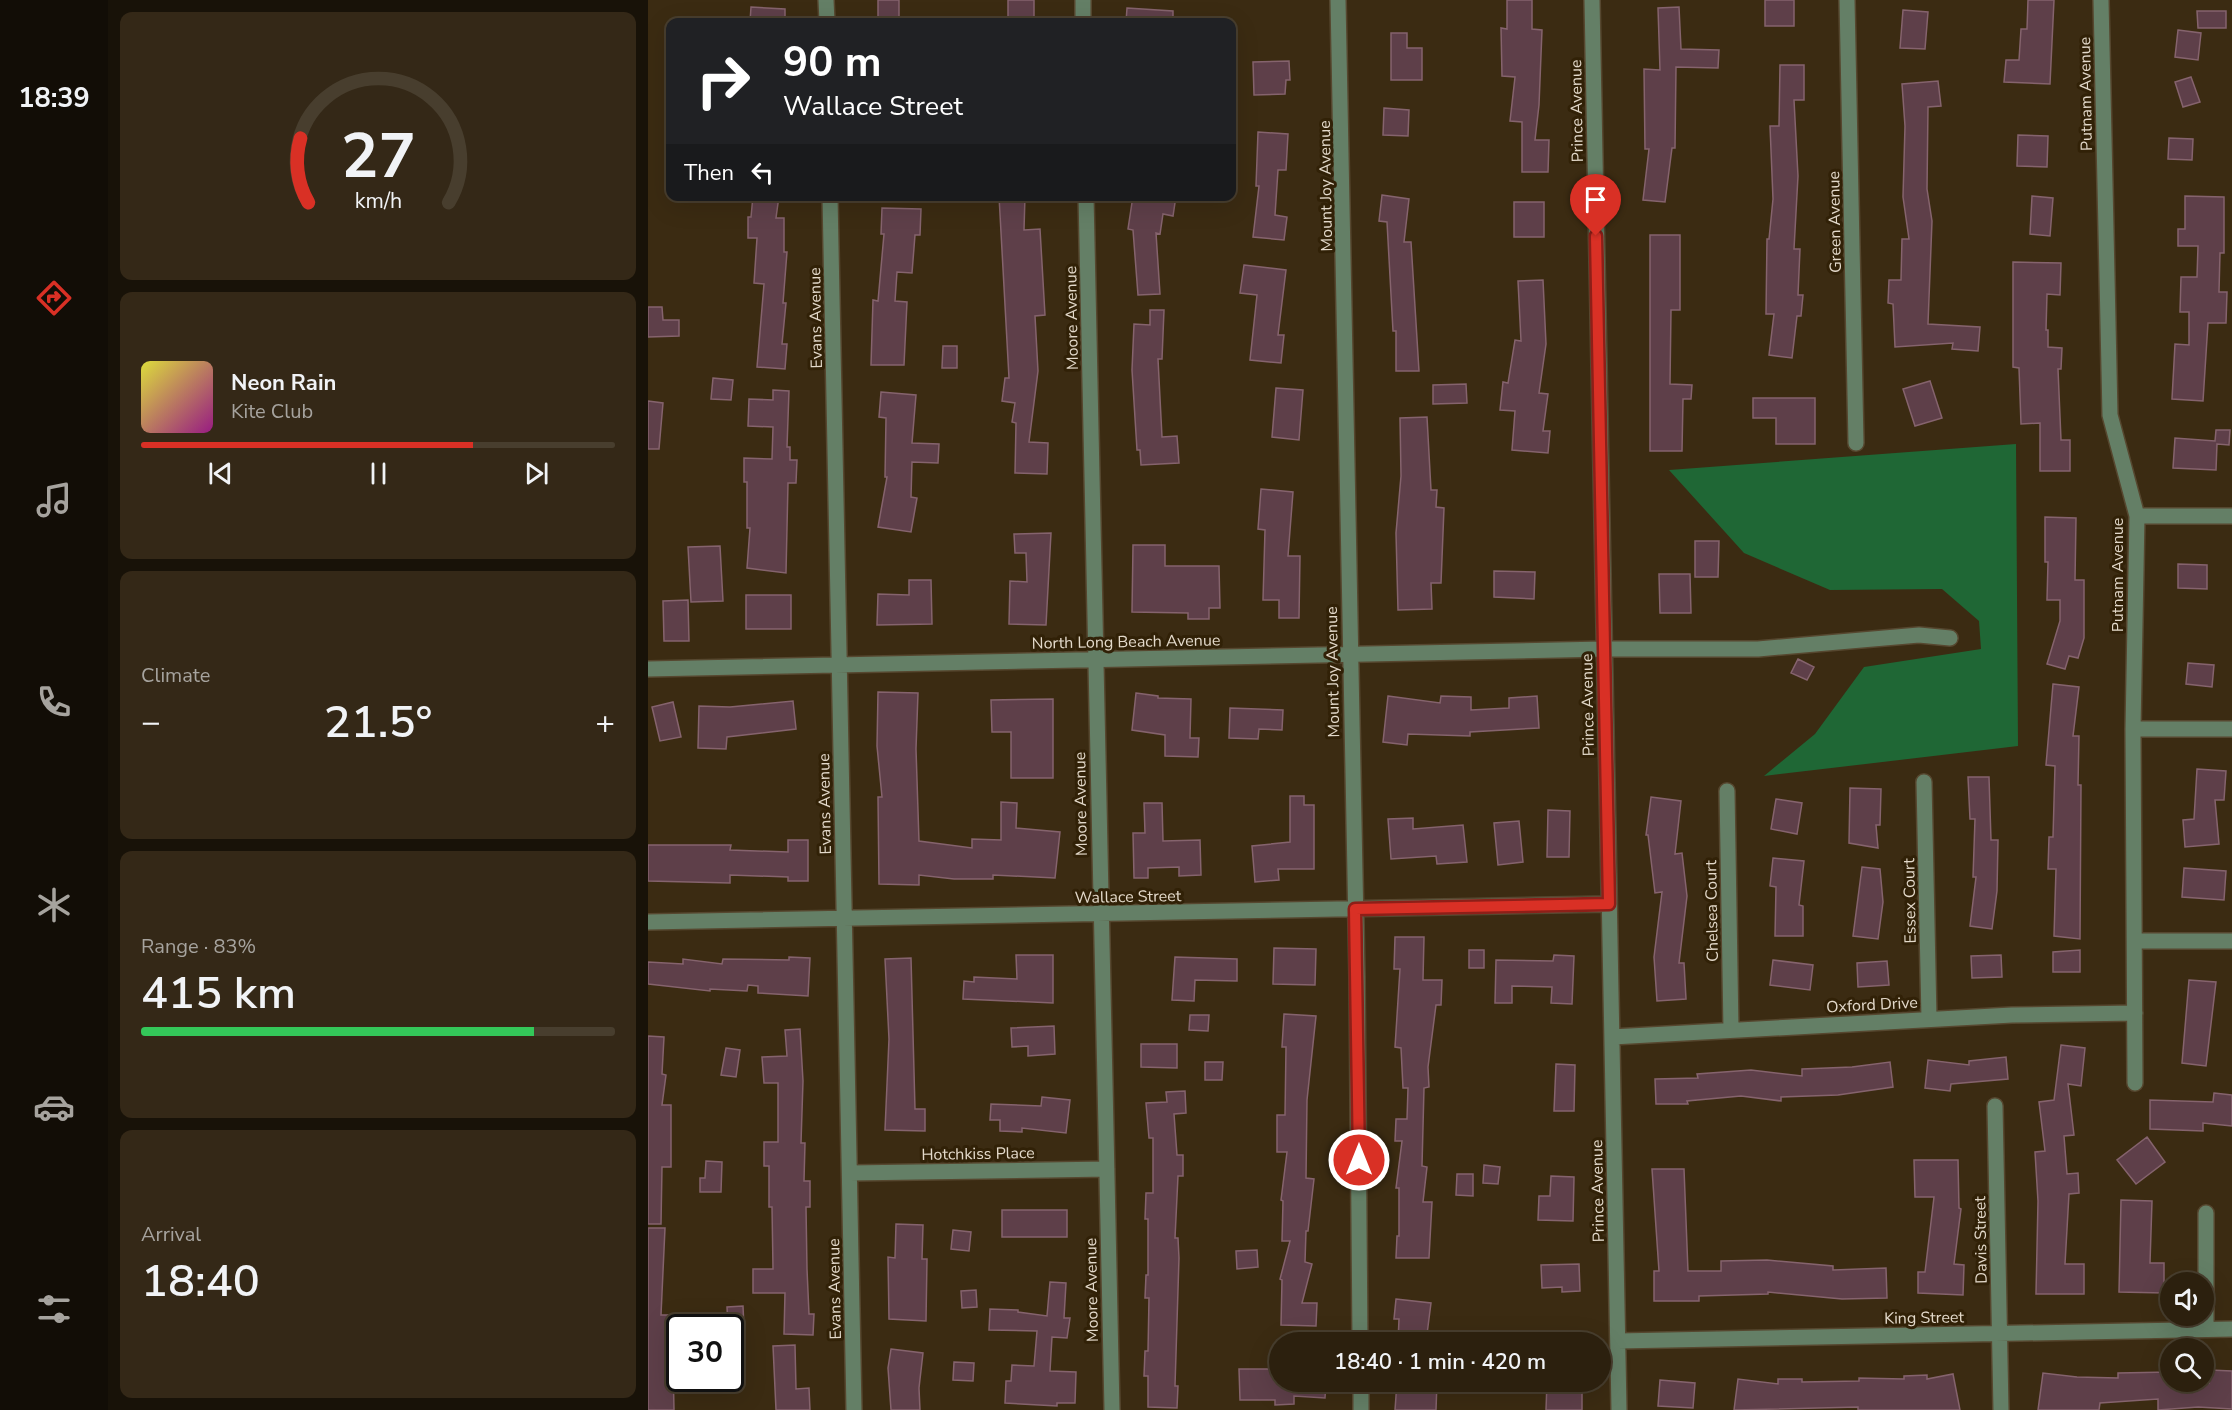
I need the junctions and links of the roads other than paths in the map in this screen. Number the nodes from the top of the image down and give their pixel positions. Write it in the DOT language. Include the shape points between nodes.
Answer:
graph roads {
  1 [pos="826,0"];
  2 [pos="1083,0"];
  3 [pos="1338,0"];
  4 [pos="1592,0"];
  5 [pos="1847,0"];
  6 [pos="2101,0"];
  7 [pos="827,18"];
  8 [pos="1083,18"];
  9 [pos="830,201"];
  10 [pos="1086,201"];
  11 [pos="1856,443"];
  12 [pos="2137,516"];
  13 [pos="2232,516"];
  14 [pos="1950,638"];
  15 [pos="1604,649"];
  16 [pos="1350,654"];
  17 [pos="1095,659"];
  18 [pos="840,665"];
  19 [pos="648,669"];
  20 [pos="2133,729"];
  21 [pos="2232,729"];
  22 [pos="1924,782"];
  23 [pos="1727,790"];
  24 [pos="1609,904"];
  25 [pos="1355,909"];
  26 [pos="1100,914"];
  27 [pos="845,919"];
  28 [pos="648,922"];
  29 [pos="2135,941"];
  30 [pos="2232,941"];
  31 [pos="2134,1013"];
  32 [pos="1929,1019"];
  33 [pos="1731,1030"];
  34 [pos="1612,1037"];
  35 [pos="2135,1083"];
  36 [pos="1995,1106"];
  37 [pos="1107,1169"];
  38 [pos="850,1173"];
  39 [pos="2206,1213"];
  40 [pos="2206,1329"];
  41 [pos="2232,1329"];
  42 [pos="1360,1332"];
  43 [pos="2000,1334"];
  44 [pos="1618,1341"];
  45 [pos="1361,1392"];
  46 [pos="854,1410"];
  47 [pos="1112,1410"];
  48 [pos="1361,1410"];
  49 [pos="1619,1410"];
  50 [pos="2001,1410"];
  1 -- 7 [label="street"];
  2 -- 8 [label="street"];
  3 -- 16 [label="street, Mount Joy Avenue"];
  4 -- 15 [label="street, Prince Avenue"];
  5 -- 11 [label="street, Green Avenue"];
  6 -- 12 [label="street, Putnam Avenue" via="2110,415"];
  9 -- 18 [label="street, Evans Avenue"];
  10 -- 17 [label="street, Moore Avenue"];
  12 -- 13 [label="street"];
  12 -- 20 [label="street, Putnam Avenue"];
  14 -- 15 [label="street, North Long Beach Avenue" via="1919,635 1758,649"];
  15 -- 16 [label="street, North Long Beach Avenue"];
  15 -- 24 [label="street, Prince Avenue"];
  16 -- 17 [label="street, North Long Beach Avenue"];
  16 -- 25 [label="street, Mount Joy Avenue"];
  17 -- 18 [label="street, North Long Beach Avenue"];
  17 -- 26 [label="street, Moore Avenue"];
  18 -- 19 [label="street, North Long Beach Avenue"];
  18 -- 27 [label="street, Evans Avenue"];
  20 -- 21 [label="street"];
  20 -- 29 [label="street, Putnam Avenue"];
  22 -- 32 [label="street, Essex Court"];
  23 -- 33 [label="street, Chelsea Court"];
  24 -- 25 [label="street, Wallace Street"];
  24 -- 34 [label="street, Prince Avenue"];
  25 -- 26 [label="street, Wallace Street"];
  25 -- 42 [label="street, Mount Joy Avenue"];
  26 -- 27 [label="street, Wallace Street"];
  26 -- 37 [label="street, Moore Avenue"];
  27 -- 28 [label="street, Wallace Street"];
  27 -- 38 [label="street, Evans Avenue"];
  29 -- 30 [label="street"];
  29 -- 31 [label="street, Putnam Avenue"];
  31 -- 32 [label="street, Oxford Drive"];
  31 -- 35 [label="street, Putnam Avenue"];
  32 -- 33 [label="street, Oxford Drive"];
  33 -- 34 [label="street, Oxford Drive"];
  34 -- 44 [label="street, Prince Avenue"];
  36 -- 43 [label="street, Davis Street"];
  37 -- 38 [label="street, Hotchkiss Place"];
  37 -- 47 [label="street, Moore Avenue"];
  38 -- 46 [label="street, Evans Avenue"];
  39 -- 40 [label="street"];
  40 -- 41 [label="street, King Street"];
  40 -- 43 [label="street, King Street"];
  43 -- 44 [label="street, King Street"];
  43 -- 50 [label="street, Davis Street"];
  44 -- 49 [label="street, Prince Avenue"];
  45 -- 48 [label="street"];
}
